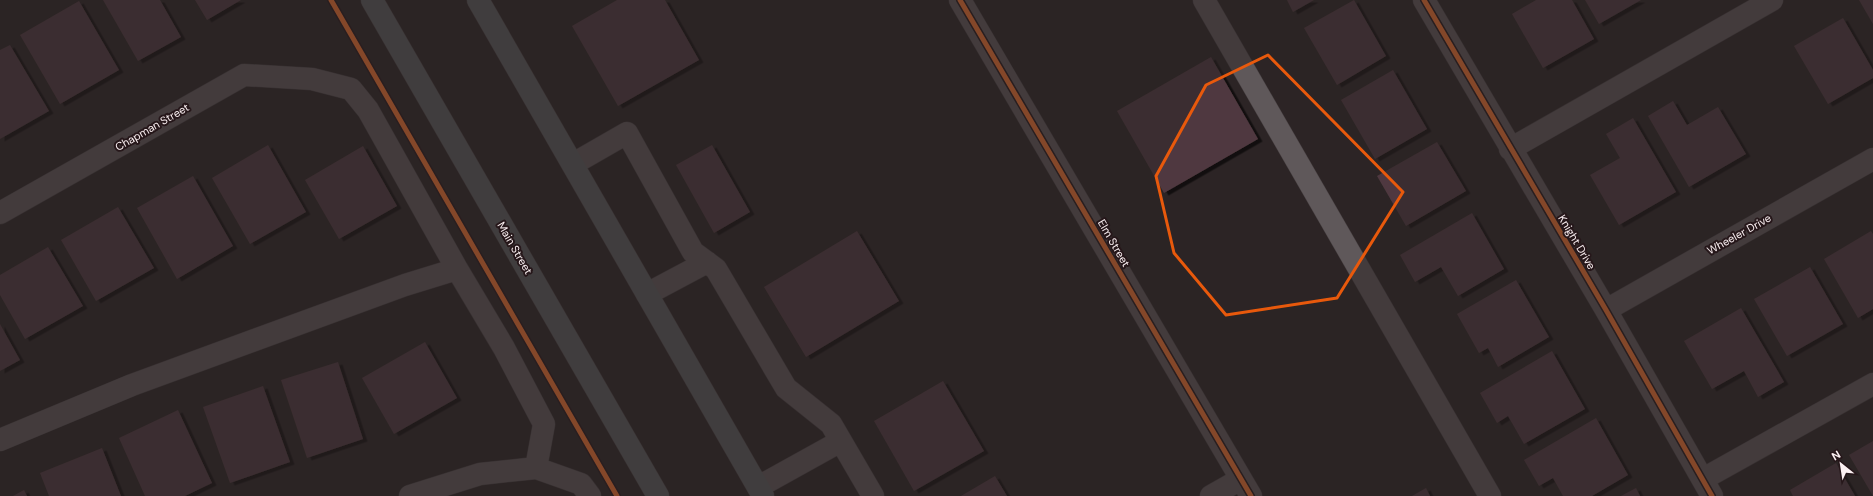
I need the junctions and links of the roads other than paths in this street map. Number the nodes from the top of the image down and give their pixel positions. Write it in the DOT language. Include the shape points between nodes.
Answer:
graph roads {
  1 [pos="372,0"];
  2 [pos="478,0"];
  3 [pos="960,0"];
  4 [pos="1204,0"];
  5 [pos="1424,0"];
  6 [pos="1772,0"];
  7 [pos="1510,149"];
  8 [pos="1873,159"];
  9 [pos="573,164"];
  10 [pos="0,213"];
  11 [pos="707,262"];
  12 [pos="458,269"];
  13 [pos="647,294"];
  14 [pos="1606,310"];
  15 [pos="1873,384"];
  16 [pos="0,440"];
  17 [pos="841,441"];
  18 [pos="536,468"];
  19 [pos="1246,487"];
  20 [pos="1707,488"];
  21 [pos="761,492"];
  22 [pos="410,496"];
  23 [pos="590,496"];
  24 [pos="658,496"];
  25 [pos="873,496"];
  26 [pos="1211,496"];
  27 [pos="1490,496"];
  1 -- 24 [label="main road, Main Street"];
  2 -- 9 [label="main road"];
  3 -- 19 [label="street, Elm Street"];
  4 -- 27 [label="street"];
  5 -- 7 [label="street, Knight Drive"];
  6 -- 7 [label="street"];
  7 -- 14 [label="street, Knight Drive"];
  8 -- 14 [label="street, Wheeler Drive"];
  9 -- 11 [label="street" via="627,133 693,252"];
  9 -- 13 [label="main road"];
  10 -- 12 [label="street, Chapman Street" via="244,74 312,78 351,90 368,110"];
  11 -- 13 [label="street"];
  11 -- 17 [label="street" via="716,269 786,388 831,424"];
  12 -- 16 [label="street" via="404,285 139,382"];
  12 -- 18 [label="street, Chapman Street" via="544,424"];
  13 -- 21 [label="main road"];
  14 -- 20 [label="street, Knight Drive"];
  15 -- 20 [label="street"];
  17 -- 21 [label="street"];
  17 -- 25 [label="street"];
  18 -- 22 [label="street" via="480,474"];
  18 -- 23 [label="street" via="581,484"];
  19 -- 26 [label="street"];
}
